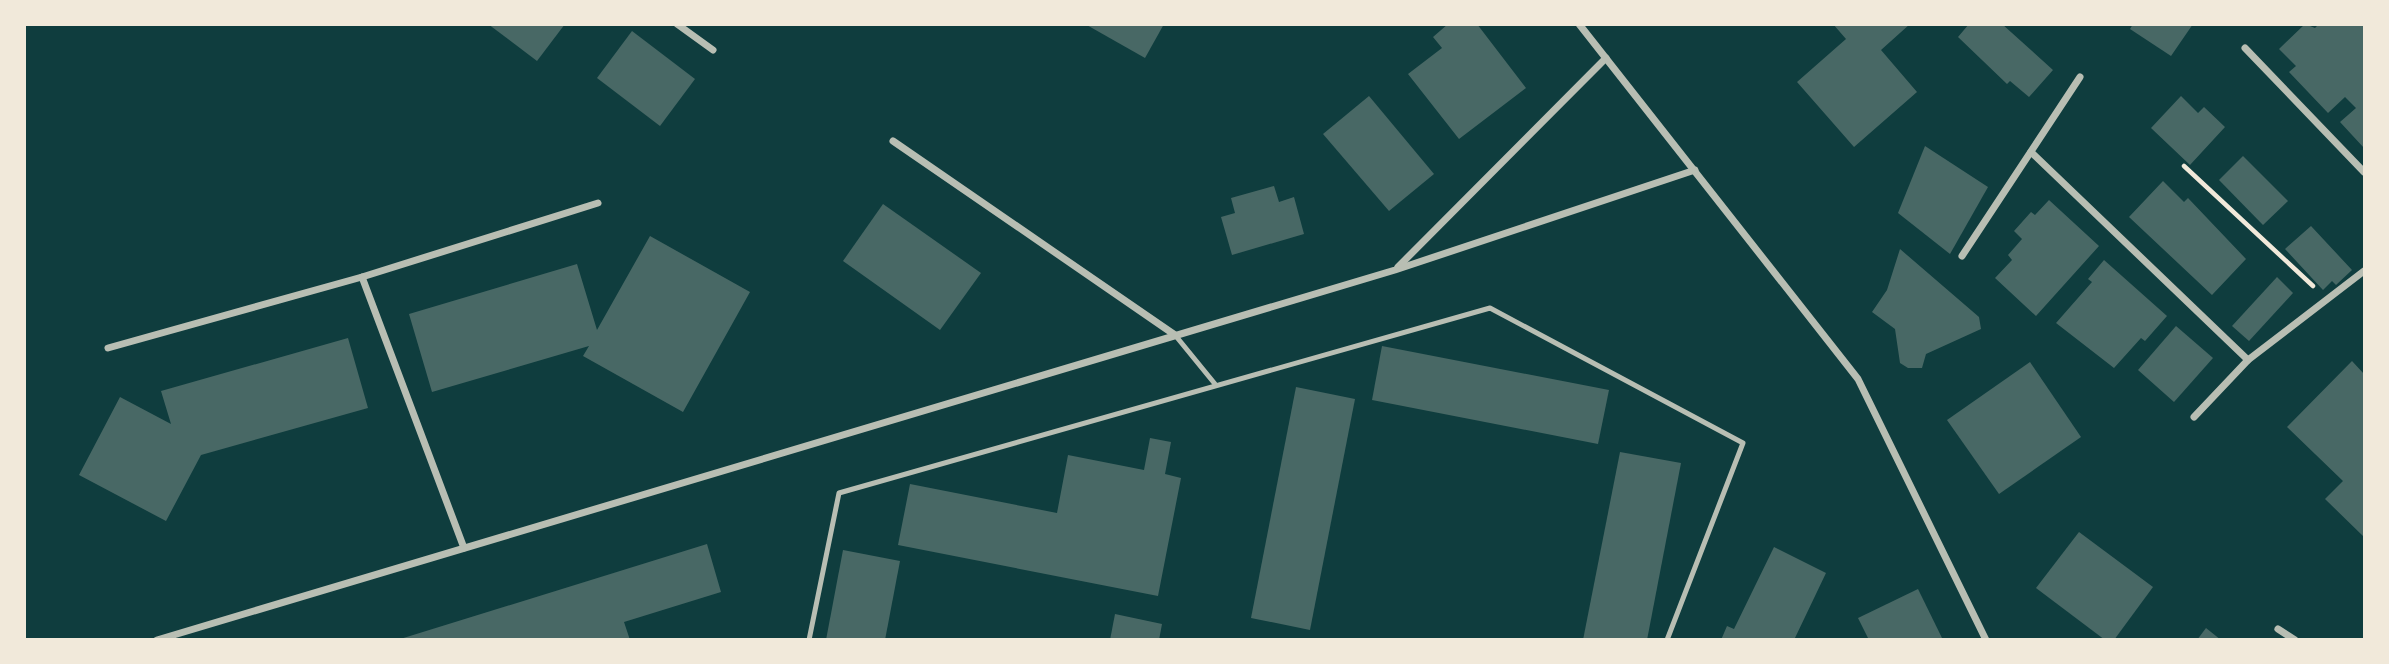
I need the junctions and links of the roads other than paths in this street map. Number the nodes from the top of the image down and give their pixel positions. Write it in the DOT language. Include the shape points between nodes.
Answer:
graph roads {
  1 [pos="677,24"];
  2 [pos="1579,24"];
  3 [pos="2245,48"];
  4 [pos="713,50"];
  5 [pos="1606,58"];
  6 [pos="2080,77"];
  7 [pos="892,141"];
  8 [pos="2031,152"];
  9 [pos="1695,170"];
  10 [pos="2364,172"];
  11 [pos="598,203"];
  12 [pos="1962,256"];
  13 [pos="1395,270"];
  14 [pos="2364,271"];
  15 [pos="362,277"];
  16 [pos="1175,335"];
  17 [pos="108,348"];
  18 [pos="2248,360"];
  19 [pos="1215,384"];
  20 [pos="2194,417"];
  21 [pos="464,548"];
  22 [pos="2278,629"];
  23 [pos="157,639"];
  24 [pos="809,639"];
  25 [pos="1667,639"];
  26 [pos="1986,639"];
  27 [pos="2295,639"];
  1 -- 4 [label="street"];
  2 -- 5 [label="street"];
  3 -- 10 [label="street"];
  5 -- 9 [label="street"];
  5 -- 13 [label="street"];
  6 -- 8 [label="street"];
  7 -- 16 [label="street"];
  8 -- 12 [label="street"];
  8 -- 18 [label="street"];
  9 -- 13 [label="street"];
  9 -- 26 [label="street" via="1858,379"];
  11 -- 15 [label="street"];
  13 -- 16 [label="street"];
  14 -- 18 [label="street"];
  15 -- 17 [label="street"];
  15 -- 21 [label="street"];
  16 -- 19 [label="lane"];
  16 -- 21 [label="street"];
  18 -- 20 [label="street"];
  19 -- 24 [label="lane" via="839,493"];
  19 -- 25 [label="lane" via="1490,308 1743,443"];
  21 -- 23 [label="street"];
  22 -- 27 [label="street"];
}
